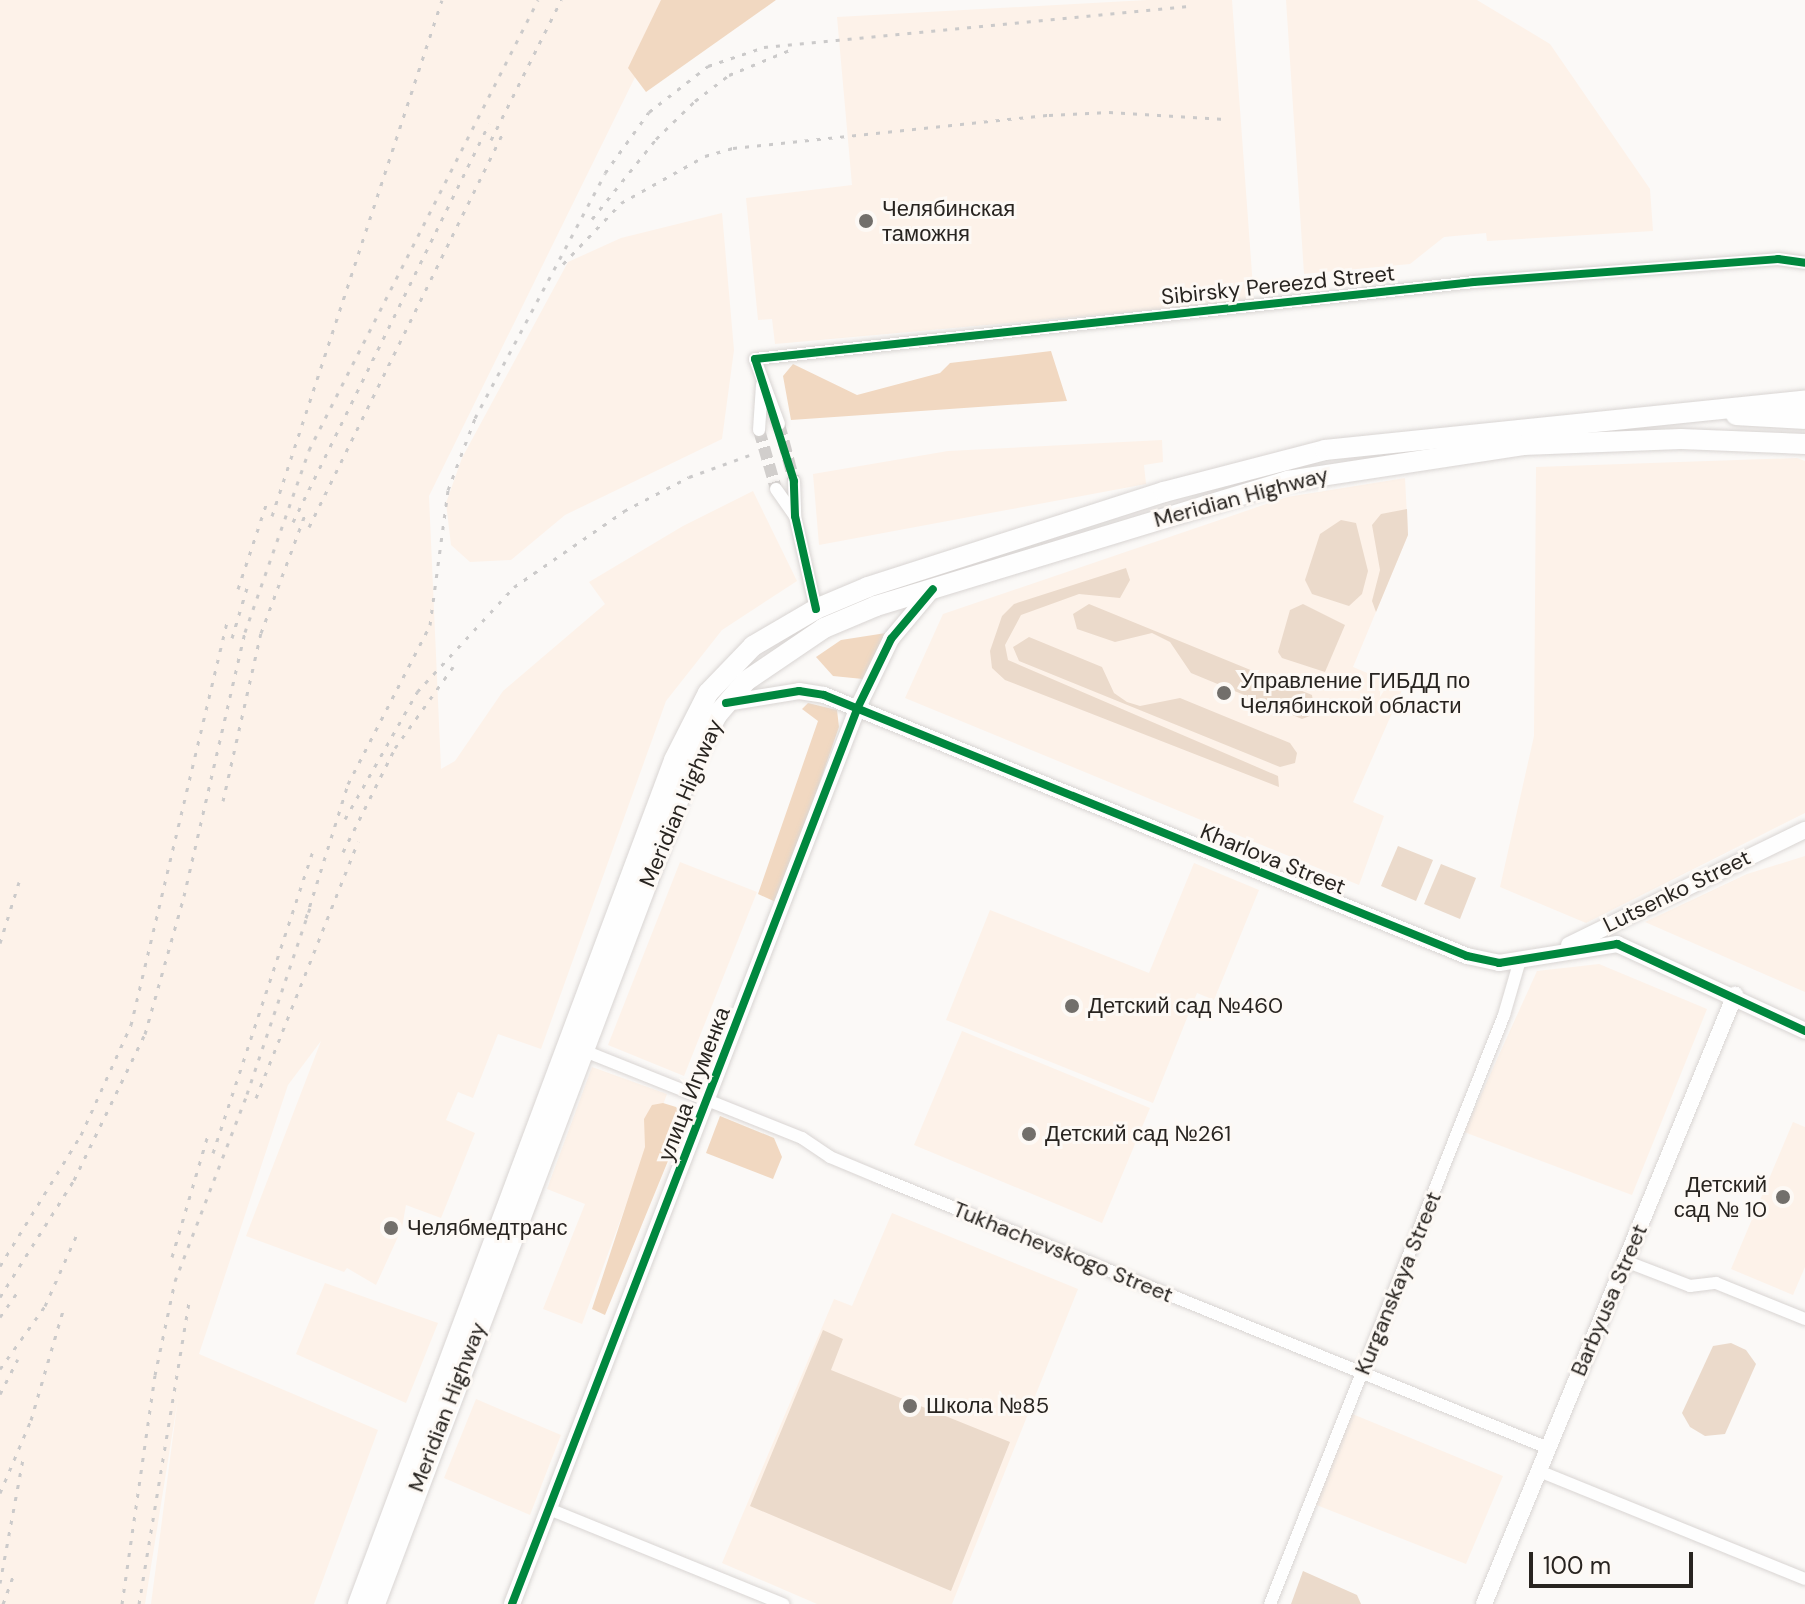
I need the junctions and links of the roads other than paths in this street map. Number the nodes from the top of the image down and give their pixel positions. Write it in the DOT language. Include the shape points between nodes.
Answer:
graph roads {
  1 [pos="1805,263"];
  2 [pos="762,382"];
  3 [pos="1805,400"];
  4 [pos="1652,416"];
  5 [pos="1805,419"];
  6 [pos="779,424"];
  7 [pos="759,430"];
  8 [pos="1805,444"];
  9 [pos="794,481"];
  10 [pos="776,489"];
  11 [pos="795,516"];
  12 [pos="933,589"];
  13 [pos="816,609"];
  14 [pos="726,703"];
  15 [pos="858,707"];
  16 [pos="1805,830"];
  17 [pos="1621,918"];
  18 [pos="1617,944"];
  19 [pos="1550,955"];
  20 [pos="1520,960"];
  21 [pos="1735,995"];
  22 [pos="1805,1031"];
  23 [pos="582,1050"];
  24 [pos="706,1100"];
  25 [pos="1625,1261"];
  26 [pos="1805,1319"];
  27 [pos="1361,1374"];
  28 [pos="1548,1448"];
  29 [pos="1539,1471"];
  30 [pos="549,1509"];
  31 [pos="1805,1579"];
  32 [pos="358,1604"];
  33 [pos="375,1604"];
  34 [pos="512,1604"];
  35 [pos="783,1604"];
  36 [pos="1270,1604"];
  37 [pos="1484,1604"];
  1 -- 2 [label="street, Sibirsky Pereezd Street" via="1778,259 1474,282 755,359"];
  2 -- 6 [label="street"];
  2 -- 7 [label="street"];
  3 -- 4 [label="main road"];
  4 -- 5 [label="main road"];
  4 -- 13 [label="main road, Meridian Highway" via="1384,441 1310,454 1164,492 897,577"];
  8 -- 12 [label="main road, Meridian Highway" via="1590,441 1456,451 1275,484"];
  9 -- 11 [label="street"];
  10 -- 11 [label="street"];
  11 -- 13 [label="street"];
  12 -- 14 [label="main road, Meridian Highway" via="824,628 780,653"];
  12 -- 15 [label="street, улица Игуменка" via="891,639"];
  13 -- 32 [label="main road, Meridian Highway" via="753,646 729,669 684,736"];
  14 -- 15 [label="street, Kharlova Street" via="799,691"];
  14 -- 23 [label="main road, Meridian Highway" via="692,764"];
  15 -- 20 [label="street, Kharlova Street" via="1467,956 1499,963"];
  15 -- 24 [label="street, улица Игуменка"];
  16 -- 17 [label="street, Lutsenko Street"];
  17 -- 18 [label="street"];
  17 -- 19 [label="street, Lutsenko Street"];
  18 -- 19 [label="street, Kharlova Street"];
  18 -- 21 [label="street"];
  19 -- 20 [label="street, Kharlova Street"];
  20 -- 27 [label="street, Kurganskaya Street" via="1504,1015"];
  21 -- 22 [label="street" via="1763,1014"];
  21 -- 25 [label="street, Barbyusa Street"];
  23 -- 24 [label="street, Tukhachevskogo Street"];
  23 -- 33 [label="main road, Meridian Highway"];
  24 -- 27 [label="street, Tukhachevskogo Street" via="802,1138 830,1157"];
  24 -- 30 [label="street, улица Игуменка"];
  25 -- 26 [label="street" via="1690,1286 1716,1283"];
  25 -- 28 [label="street, Barbyusa Street"];
  27 -- 28 [label="street, Tukhachevskogo Street"];
  27 -- 36 [label="street, Kurganskaya Street"];
  28 -- 29 [label="street, Barbyusa Street"];
  29 -- 31 [label="street"];
  29 -- 37 [label="street, Barbyusa Street"];
  30 -- 34 [label="street, улица Игуменка"];
  30 -- 35 [label="street"];
}
